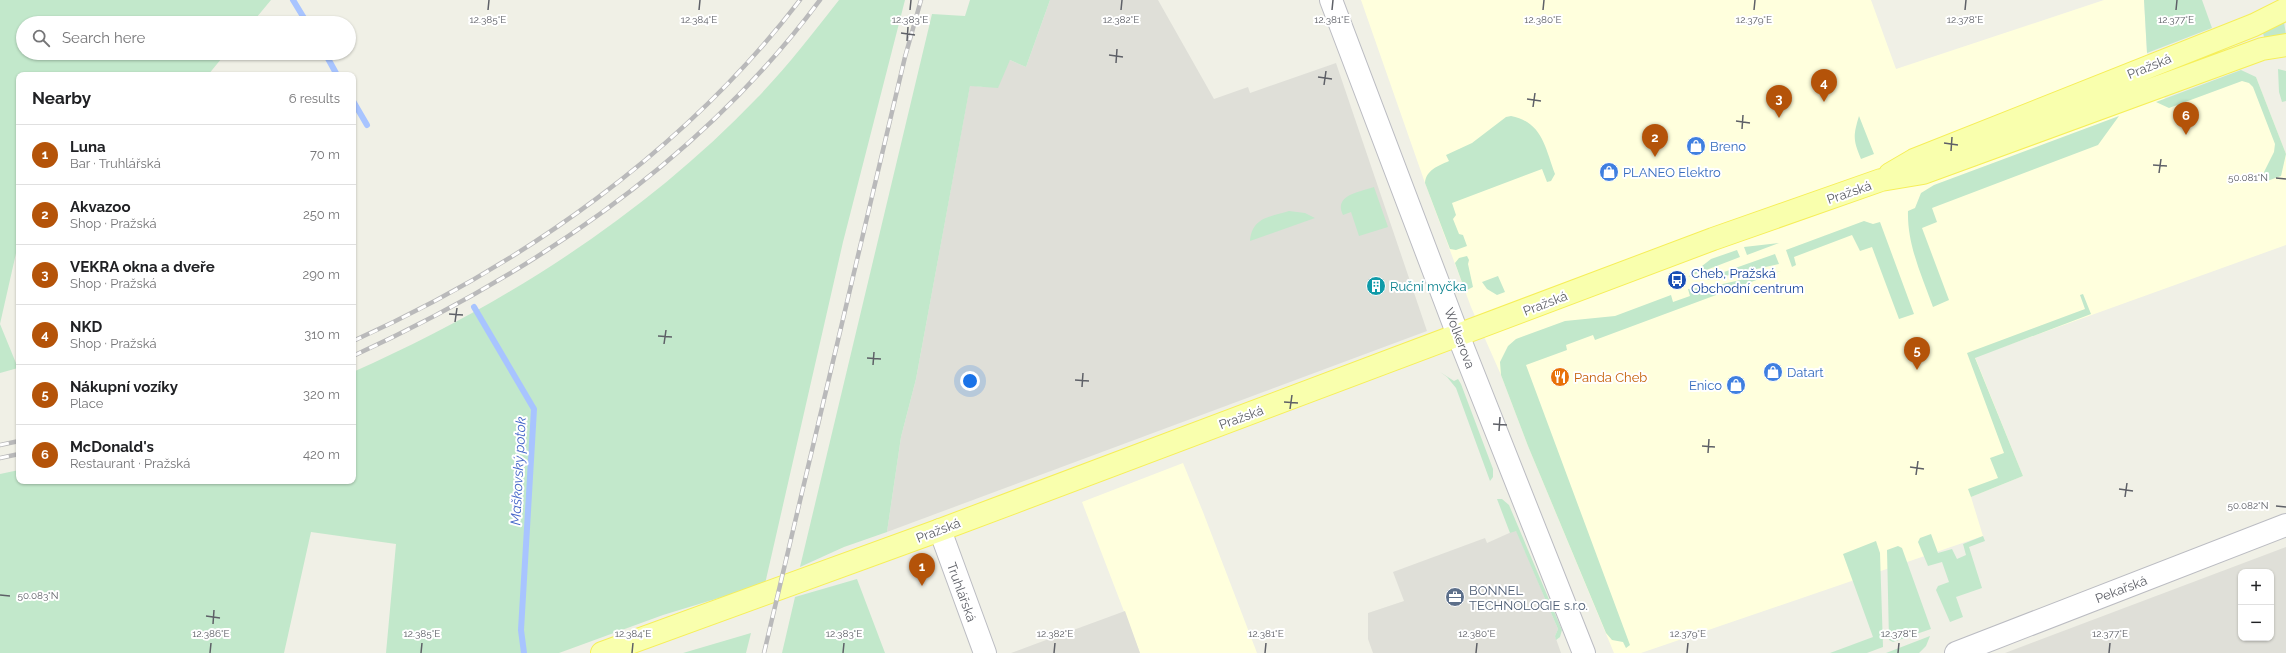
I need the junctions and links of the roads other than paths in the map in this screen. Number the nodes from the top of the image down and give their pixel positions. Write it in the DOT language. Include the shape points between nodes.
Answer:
graph roads {
  1 [pos="1331,0"];
  2 [pos="2286,9"];
  3 [pos="2286,45"];
  4 [pos="1881,180"];
  5 [pos="1458,335"];
  6 [pos="2286,525"];
  7 [pos="940,530"];
  8 [pos="602,653"];
  9 [pos="984,653"];
  10 [pos="1584,653"];
  11 [pos="1956,653"];
  1 -- 5 [label="street, Wolkerova"];
  2 -- 4 [label="main road, Pražská" via="2254,25 1914,160"];
  3 -- 4 [label="main road, Pražská" via="2262,49 1923,173"];
  4 -- 5 [label="main road, Pražská" via="1713,239"];
  5 -- 7 [label="main road, Pražská"];
  5 -- 10 [label="street, Wolkerova"];
  6 -- 11 [label="street, Pekařská"];
  7 -- 8 [label="main road, Pražská"];
  7 -- 9 [label="street, Truhlářská"];
}
